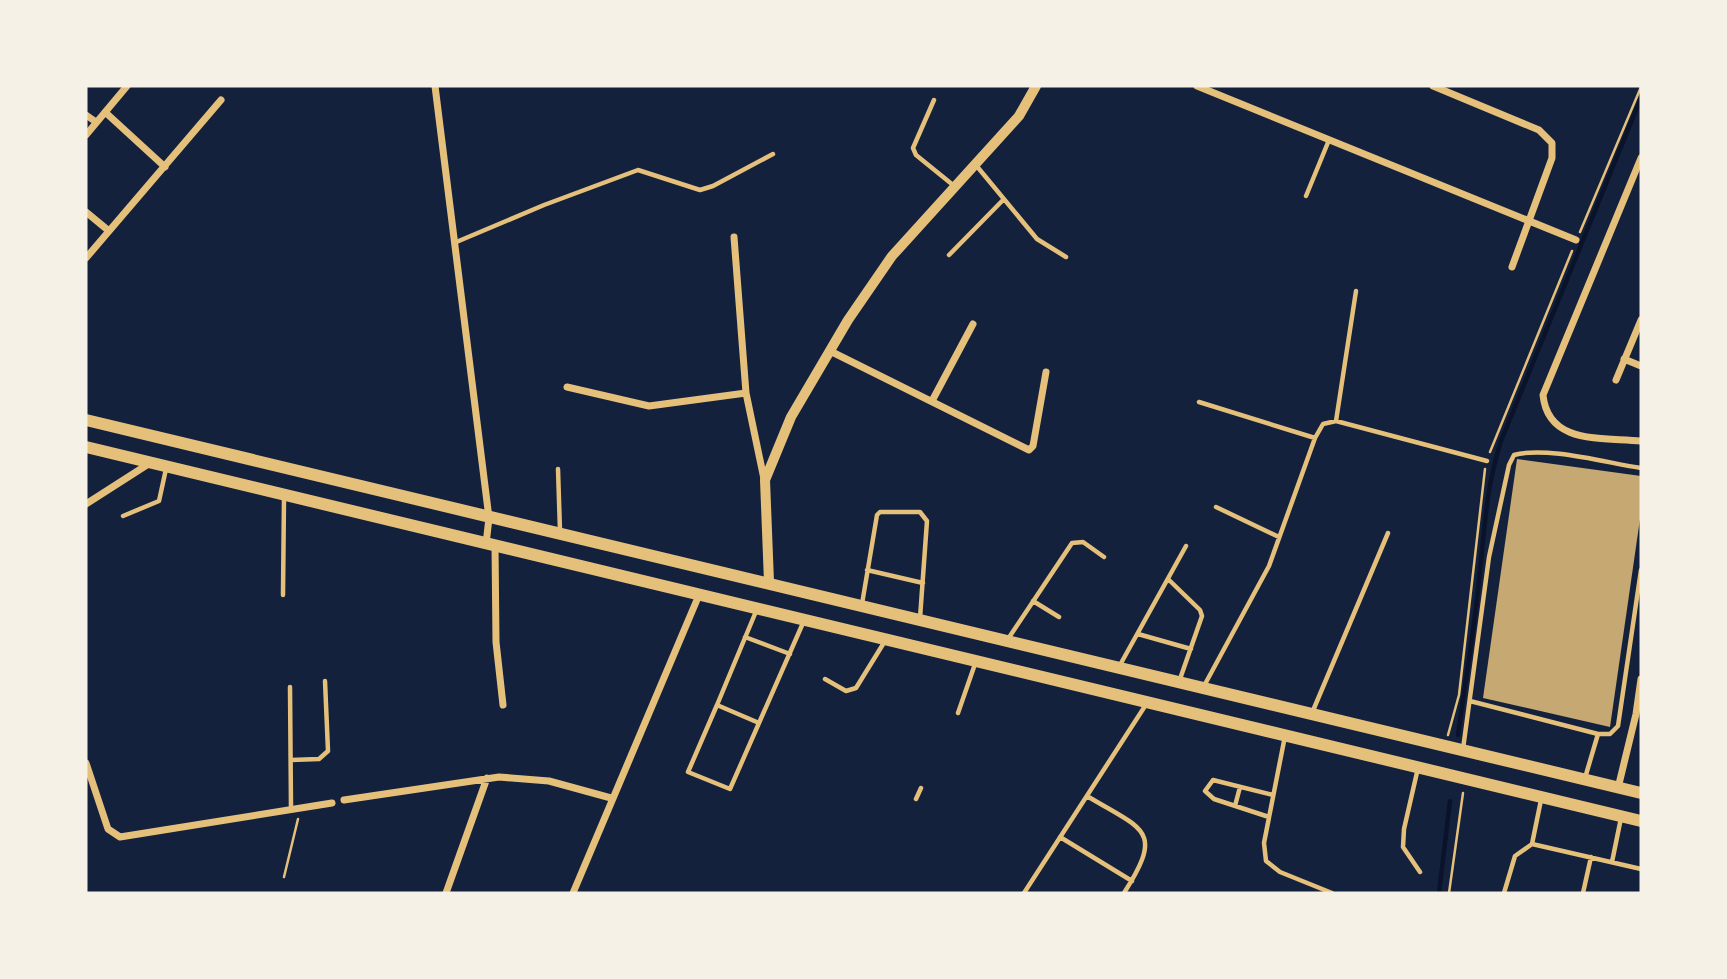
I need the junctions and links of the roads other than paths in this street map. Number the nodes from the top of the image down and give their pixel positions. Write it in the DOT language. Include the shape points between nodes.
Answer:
graph roads {
  1 [pos="127,86"];
  2 [pos="435,86"];
  3 [pos="1036,86"];
  4 [pos="1197,86"];
  5 [pos="1433,86"];
  6 [pos="221,100"];
  7 [pos="934,100"];
  8 [pos="105,112"];
  9 [pos="86,115"];
  10 [pos="96,122"];
  11 [pos="86,135"];
  12 [pos="1329,140"];
  13 [pos="773,155"];
  14 [pos="1641,158"];
  15 [pos="975,163"];
  16 [pos="165,167"];
  17 [pos="953,186"];
  18 [pos="1306,196"];
  19 [pos="1004,199"];
  20 [pos="86,212"];
  21 [pos="1529,222"];
  22 [pos="109,231"];
  23 [pos="734,237"];
  24 [pos="1576,240"];
  25 [pos="454,243"];
  26 [pos="950,255"];
  27 [pos="1066,257"];
  28 [pos="86,258"];
  29 [pos="1512,267"];
  30 [pos="1356,291"];
  31 [pos="1641,320"];
  32 [pos="973,324"];
  33 [pos="830,351"];
  34 [pos="1625,359"];
  35 [pos="1641,366"];
  36 [pos="1046,372"];
  37 [pos="1616,380"];
  38 [pos="567,387"];
  39 [pos="746,393"];
  40 [pos="932,401"];
  41 [pos="1199,402"];
  42 [pos="86,420"];
  43 [pos="1336,421"];
  44 [pos="1315,438"];
  45 [pos="1641,441"];
  46 [pos="86,447"];
  47 [pos="1486,461"];
  48 [pos="150,462"];
  49 [pos="166,466"];
  50 [pos="1641,468"];
  51 [pos="558,469"];
  52 [pos="765,480"];
  53 [pos="284,495"];
  54 [pos="86,504"];
  55 [pos="1216,507"];
  56 [pos="123,516"];
  57 [pos="489,518"];
  58 [pos="1388,533"];
  59 [pos="561,534"];
  60 [pos="1279,537"];
  61 [pos="491,545"];
  62 [pos="1186,546"];
  63 [pos="1104,557"];
  64 [pos="867,570"];
  65 [pos="1641,570"];
  66 [pos="1168,579"];
  67 [pos="769,582"];
  68 [pos="923,583"];
  69 [pos="283,595"];
  70 [pos="699,595"];
  71 [pos="1033,601"];
  72 [pos="861,605"];
  73 [pos="757,609"];
  74 [pos="1059,617"];
  75 [pos="920,619"];
  76 [pos="804,620"];
  77 [pos="1138,634"];
  78 [pos="745,637"];
  79 [pos="886,639"];
  80 [pos="1007,640"];
  81 [pos="1191,649"];
  82 [pos="790,654"];
  83 [pos="976,661"];
  84 [pos="1119,667"];
  85 [pos="825,679"];
  86 [pos="1641,680"];
  87 [pos="325,681"];
  88 [pos="1179,682"];
  89 [pos="290,687"];
  90 [pos="1202,688"];
  91 [pos="1470,701"];
  92 [pos="1147,702"];
  93 [pos="503,705"];
  94 [pos="717,705"];
  95 [pos="958,713"];
  96 [pos="1311,714"];
  97 [pos="1636,714"];
  98 [pos="759,723"];
  99 [pos="1641,724"];
  100 [pos="1598,734"];
  101 [pos="1285,735"];
  102 [pos="1462,750"];
  103 [pos="291,760"];
  104 [pos="86,764"];
  105 [pos="1418,767"];
  106 [pos="487,778"];
  107 [pos="1585,779"];
  108 [pos="1240,787"];
  109 [pos="921,788"];
  110 [pos="1618,788"];
  111 [pos="1641,793"];
  112 [pos="1273,795"];
  113 [pos="1087,796"];
  114 [pos="1542,797"];
  115 [pos="611,798"];
  116 [pos="916,799"];
  117 [pos="344,800"];
  118 [pos="332,803"];
  119 [pos="1235,806"];
  120 [pos="292,808"];
  121 [pos="1622,816"];
  122 [pos="1269,817"];
  123 [pos="1641,821"];
  124 [pos="1060,837"];
  125 [pos="1532,844"];
  126 [pos="1591,857"];
  127 [pos="1612,862"];
  128 [pos="1641,869"];
  129 [pos="1420,872"];
  130 [pos="1132,881"];
  131 [pos="446,893"];
  132 [pos="573,893"];
  133 [pos="1024,893"];
  134 [pos="1124,893"];
  135 [pos="1332,893"];
  136 [pos="1504,893"];
  137 [pos="1583,893"];
  1 -- 8 [label="street"];
  2 -- 25 [label="street"];
  3 -- 15 [label="street" via="1025,108"];
  4 -- 12 [label="street"];
  5 -- 21 [label="street" via="1539,130 1552,142 1552,158"];
  6 -- 16 [label="street"];
  7 -- 17 [label="lane" via="913,148"];
  8 -- 10 [label="street"];
  8 -- 16 [label="street"];
  9 -- 10 [label="street"];
  10 -- 11 [label="street"];
  12 -- 18 [label="lane"];
  12 -- 21 [label="street"];
  13 -- 25 [label="lane" via="699,190 638,170"];
  14 -- 45 [label="street" via="1543,395 1545,414 1557,428"];
  15 -- 17 [label="street"];
  15 -- 19 [label="lane"];
  16 -- 22 [label="street"];
  17 -- 33 [label="street" via="892,256"];
  19 -- 26 [label="lane"];
  19 -- 27 [label="lane" via="1037,240"];
  20 -- 22 [label="street"];
  21 -- 24 [label="street"];
  21 -- 29 [label="street"];
  22 -- 28 [label="street"];
  23 -- 39 [label="street"];
  25 -- 57 [label="street"];
  30 -- 43 [label="lane"];
  31 -- 34 [label="street"];
  32 -- 40 [label="street"];
  33 -- 40 [label="street"];
  33 -- 52 [label="street" via="791,417"];
  34 -- 35 [label="street"];
  34 -- 37 [label="street"];
  36 -- 40 [label="street" via="1029,450"];
  38 -- 39 [label="street" via="649,407"];
  39 -- 52 [label="street"];
  41 -- 44 [label="lane"];
  42 -- 57 [label="main road"];
  43 -- 44 [label="lane" via="1323,425"];
  43 -- 47 [label="lane"];
  44 -- 60 [label="lane"];
  46 -- 48 [label="main road"];
  48 -- 49 [label="main road"];
  48 -- 54 [label="street"];
  49 -- 53 [label="main road"];
  49 -- 56 [label="lane" via="159,501"];
  50 -- 91 [label="lane" via="1523,452 1514,455 1489,557"];
  51 -- 59 [label="lane"];
  52 -- 67 [label="street"];
  53 -- 61 [label="main road"];
  53 -- 69 [label="lane"];
  55 -- 60 [label="lane"];
  57 -- 59 [label="main road"];
  57 -- 61 [label="street"];
  58 -- 96 [label="lane"];
  59 -- 67 [label="main road"];
  60 -- 90 [label="lane" via="1251,603"];
  61 -- 70 [label="main road"];
  61 -- 93 [label="street"];
  62 -- 66 [label="lane"];
  63 -- 71 [label="lane" via="1083,542 1072,543"];
  64 -- 68 [label="lane"];
  64 -- 68 [label="lane" via="877,515 920,512 927,522"];
  64 -- 72 [label="lane"];
  65 -- 100 [label="lane" via="1621,717 1610,734"];
  66 -- 77 [label="lane"];
  66 -- 81 [label="lane" via="1202,616"];
  67 -- 72 [label="main road"];
  68 -- 75 [label="lane"];
  70 -- 73 [label="main road"];
  70 -- 115 [label="street"];
  71 -- 74 [label="lane"];
  71 -- 80 [label="lane"];
  72 -- 75 [label="main road"];
  73 -- 76 [label="main road"];
  73 -- 78 [label="lane"];
  75 -- 80 [label="main road"];
  76 -- 79 [label="main road"];
  76 -- 82 [label="lane"];
  77 -- 81 [label="lane"];
  77 -- 84 [label="lane"];
  78 -- 82 [label="lane"];
  78 -- 94 [label="lane"];
  79 -- 83 [label="main road"];
  79 -- 85 [label="lane" via="856,688 846,691"];
  80 -- 84 [label="main road"];
  81 -- 88 [label="lane"];
  82 -- 98 [label="lane"];
  83 -- 92 [label="main road"];
  83 -- 95 [label="lane"];
  84 -- 88 [label="main road"];
  86 -- 97 [label="street"];
  87 -- 103 [label="lane" via="328,751 319,759"];
  88 -- 90 [label="main road"];
  89 -- 103 [label="lane"];
  90 -- 96 [label="main road"];
  91 -- 100 [label="lane"];
  91 -- 102 [label="lane"];
  92 -- 101 [label="main road"];
  92 -- 113 [label="lane"];
  94 -- 98 [label="lane"];
  94 -- 98 [label="lane" via="688,772 730,789"];
  96 -- 102 [label="main road"];
  97 -- 99 [label="street"];
  97 -- 110 [label="street"];
  100 -- 107 [label="lane"];
  101 -- 105 [label="main road"];
  101 -- 112 [label="lane"];
  102 -- 107 [label="main road"];
  103 -- 120 [label="lane"];
  104 -- 120 [label="street" via="108,829 120,837"];
  105 -- 114 [label="main road"];
  105 -- 129 [label="lane" via="1403,847"];
  106 -- 115 [label="street" via="523,777"];
  106 -- 117 [label="street"];
  106 -- 131 [label="street"];
  107 -- 110 [label="main road"];
  108 -- 112 [label="lane"];
  108 -- 119 [label="lane"];
  108 -- 119 [label="lane" via="1213,780 1205,791"];
  109 -- 116 [label="lane"];
  110 -- 111 [label="main road"];
  112 -- 122 [label="lane"];
  113 -- 124 [label="lane"];
  113 -- 130 [label="lane" via="1138,827 1143,836 1147,850"];
  114 -- 121 [label="main road"];
  114 -- 125 [label="lane"];
  115 -- 132 [label="street"];
  118 -- 120 [label="street"];
  119 -- 122 [label="lane"];
  121 -- 123 [label="main road"];
  121 -- 127 [label="lane"];
  122 -- 135 [label="lane" via="1266,861 1280,872"];
  124 -- 130 [label="lane"];
  124 -- 133 [label="lane"];
  125 -- 126 [label="lane"];
  125 -- 136 [label="lane" via="1515,856"];
  126 -- 127 [label="lane"];
  126 -- 137 [label="lane"];
  127 -- 128 [label="lane"];
  130 -- 134 [label="lane"];
}
